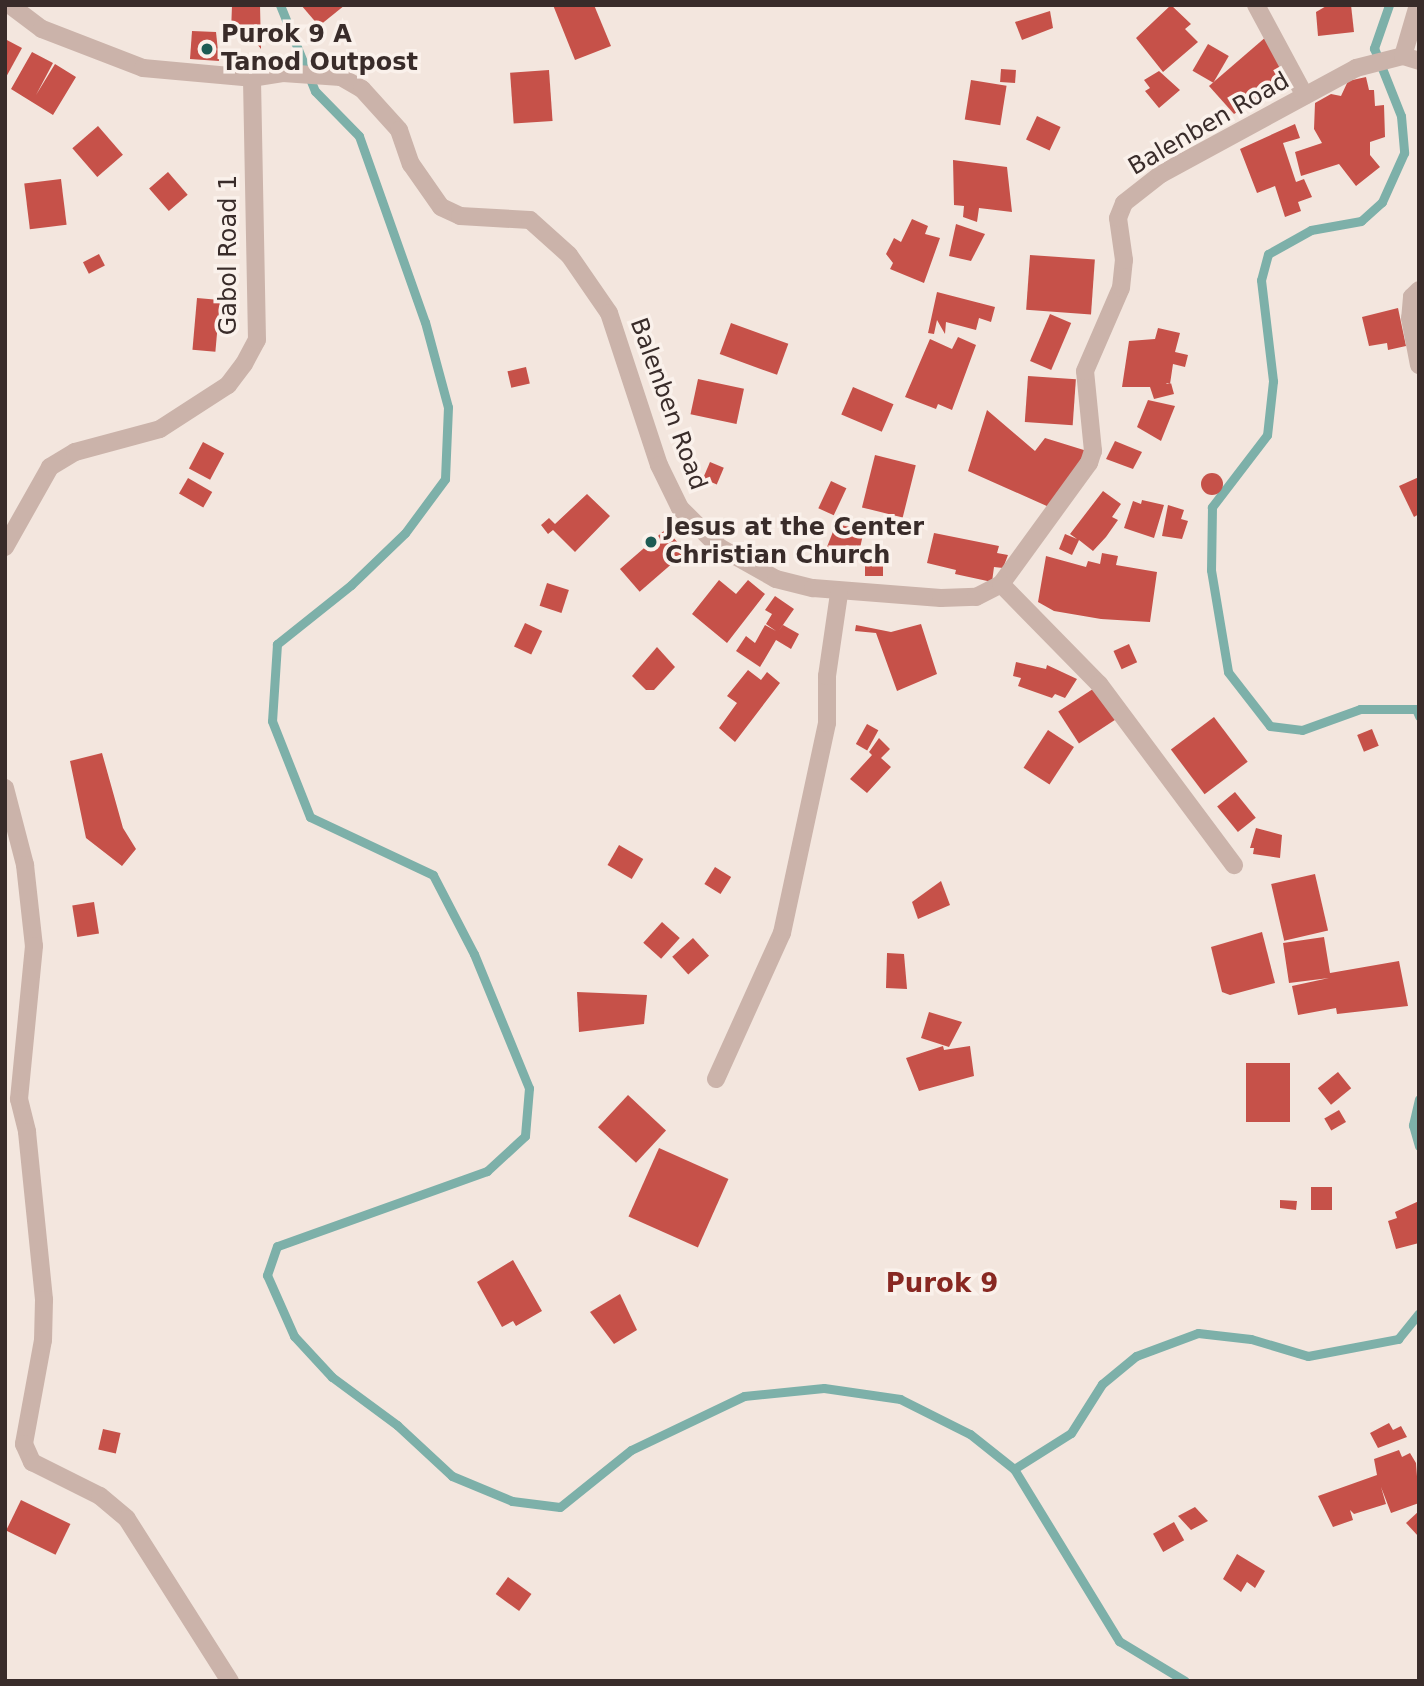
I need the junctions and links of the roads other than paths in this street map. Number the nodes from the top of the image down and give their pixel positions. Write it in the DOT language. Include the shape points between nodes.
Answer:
graph roads {
  1 [pos="10,5"];
  2 [pos="1256,5"];
  3 [pos="1418,5"];
  4 [pos="1405,58"];
  5 [pos="252,78"];
  6 [pos="1305,96"];
  7 [pos="1419,290"];
  8 [pos="1419,365"];
  9 [pos="5,547"];
  10 [pos="1001,584"];
  11 [pos="839,594"];
  12 [pos="5,788"];
  13 [pos="1234,865"];
  14 [pos="716,1079"];
  15 [pos="230,1681"];
  1 -- 5 [label="street, Balenben Road" via="42,29 143,68"];
  2 -- 6 [label="street"];
  3 -- 4 [label="street"];
  4 -- 6 [label="street, Balenben Road" via="1356,68"];
  5 -- 9 [label="street, Gabol Road 1" via="257,340 228,385 160,429 75,452 50,467"];
  5 -- 11 [label="street, Balenben Road" via="283,73 341,77 382,107 399,130 418,176 441,207 460,216 530,220 569,254 609,313 659,465 680,508 719,547 776,579"];
  6 -- 10 [label="street, Balenben Road" via="1161,174 1124,203 1118,218 1124,260 1121,288 1085,371 1093,451"];
  7 -- 8 [label="street" via="1412,297 1410,318"];
  10 -- 11 [label="street, Balenben Road" via="976,597"];
  10 -- 13 [label="street" via="1099,684"];
  11 -- 14 [label="street" via="827,677 827,723 782,933"];
  12 -- 15 [label="street" via="25,866 34,946 19,1099 27,1132 44,1300 43,1340 24,1444 32,1462 100,1496 127,1519"];
}
